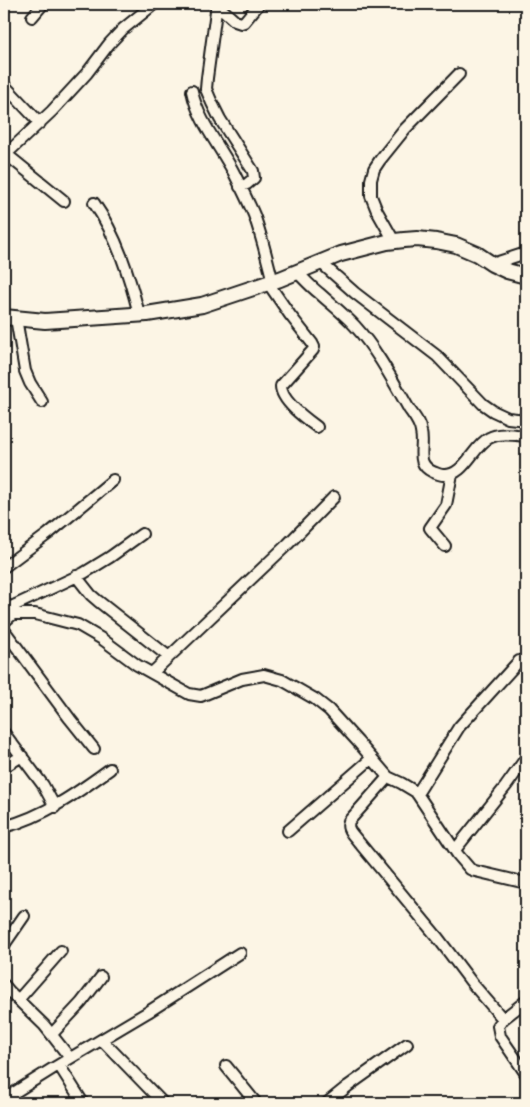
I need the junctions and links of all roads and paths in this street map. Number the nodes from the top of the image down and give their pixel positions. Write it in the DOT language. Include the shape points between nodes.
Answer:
graph roads {
  1 [pos="43,4"];
  2 [pos="154,4"];
  3 [pos="216,4"];
  4 [pos="259,4"];
  5 [pos="32,17"];
  6 [pos="459,74"];
  7 [pos="4,84"];
  8 [pos="192,91"];
  9 [pos="40,123"];
  10 [pos="5,155"];
  11 [pos="240,187"];
  12 [pos="64,201"];
  13 [pos="94,203"];
  14 [pos="394,241"];
  15 [pos="526,253"];
  16 [pos="320,262"];
  17 [pos="492,264"];
  18 [pos="297,272"];
  19 [pos="526,276"];
  20 [pos="271,283"];
  21 [pos="140,314"];
  22 [pos="10,317"];
  23 [pos="42,402"];
  24 [pos="526,420"];
  25 [pos="317,427"];
  26 [pos="526,436"];
  27 [pos="452,474"];
  28 [pos="113,480"];
  29 [pos="334,497"];
  30 [pos="142,534"];
  31 [pos="445,546"];
  32 [pos="4,567"];
  33 [pos="76,576"];
  34 [pos="9,608"];
  35 [pos="4,622"];
  36 [pos="4,630"];
  37 [pos="169,657"];
  38 [pos="519,661"];
  39 [pos="152,674"];
  40 [pos="4,733"];
  41 [pos="94,749"];
  42 [pos="22,756"];
  43 [pos="372,758"];
  44 [pos="526,758"];
  45 [pos="4,767"];
  46 [pos="110,769"];
  47 [pos="388,777"];
  48 [pos="417,794"];
  49 [pos="55,807"];
  50 [pos="4,827"];
  51 [pos="288,831"];
  52 [pos="455,850"];
  53 [pos="526,883"];
  54 [pos="24,916"];
  55 [pos="4,945"];
  56 [pos="61,951"];
  57 [pos="240,953"];
  58 [pos="102,977"];
  59 [pos="4,985"];
  60 [pos="18,1000"];
  61 [pos="526,1001"];
  62 [pos="502,1019"];
  63 [pos="52,1034"];
  64 [pos="102,1040"];
  65 [pos="408,1044"];
  66 [pos="70,1058"];
  67 [pos="226,1066"];
  68 [pos="55,1067"];
  69 [pos="526,1074"];
  70 [pos="4,1099"];
  71 [pos="83,1103"];
  72 [pos="163,1103"];
  73 [pos="256,1103"];
  74 [pos="327,1103"];
  1 -- 5 [label="street"];
  2 -- 9 [label="street" via="123,29"];
  3 -- 4 [label="street" via="240,24"];
  3 -- 11 [label="street" via="206,89 220,119 253,172 254,178"];
  6 -- 14 [label="street" via="405,129 374,169 371,196"];
  7 -- 9 [label="street"];
  8 -- 11 [label="street" via="203,120"];
  9 -- 10 [label="street"];
  10 -- 12 [label="street"];
  11 -- 20 [label="street" via="254,215"];
  13 -- 21 [label="street" via="121,254"];
  14 -- 16 [label="street" via="367,246"];
  14 -- 17 [label="street" via="417,239 449,243"];
  15 -- 17 [label="street"];
  16 -- 18 [label="street"];
  16 -- 24 [label="street" via="437,356 483,404 508,418"];
  17 -- 19 [label="street"];
  18 -- 20 [label="street"];
  18 -- 27 [label="street" via="371,345 420,427 423,444 420,456 424,466 440,475"];
  20 -- 21 [label="street" via="202,305"];
  20 -- 25 [label="street" via="314,347 281,386 281,392"];
  21 -- 22 [label="street" via="45,321"];
  22 -- 23 [label="street" via="25,371"];
  26 -- 27 [label="street" via="489,438"];
  27 -- 31 [label="street" via="446,505 430,528"];
  28 -- 32 [label="street"];
  29 -- 37 [label="street"];
  30 -- 33 [label="street"];
  33 -- 34 [label="street"];
  33 -- 37 [label="street" via="91,595"];
  34 -- 35 [label="street"];
  34 -- 39 [label="street" via="78,625"];
  36 -- 41 [label="street"];
  37 -- 39 [label="street"];
  38 -- 48 [label="street" via="459,727"];
  39 -- 43 [label="street" via="195,696 264,674 282,680 329,710"];
  40 -- 42 [label="street"];
  42 -- 45 [label="street"];
  42 -- 49 [label="street"];
  43 -- 47 [label="street"];
  43 -- 51 [label="street"];
  44 -- 52 [label="street"];
  46 -- 49 [label="street"];
  47 -- 48 [label="street"];
  47 -- 62 [label="street" via="348,821 348,829"];
  48 -- 52 [label="street"];
  49 -- 50 [label="street"];
  52 -- 53 [label="street" via="475,872"];
  54 -- 55 [label="street"];
  56 -- 60 [label="street"];
  57 -- 64 [label="street"];
  58 -- 63 [label="street"];
  59 -- 60 [label="street"];
  60 -- 63 [label="street"];
  61 -- 62 [label="street"];
  62 -- 69 [label="street" via="498,1026 500,1036"];
  63 -- 66 [label="street"];
  64 -- 66 [label="street"];
  64 -- 72 [label="street"];
  65 -- 74 [label="street"];
  66 -- 68 [label="street"];
  67 -- 73 [label="street"];
  68 -- 70 [label="street"];
  68 -- 71 [label="street"];
}
